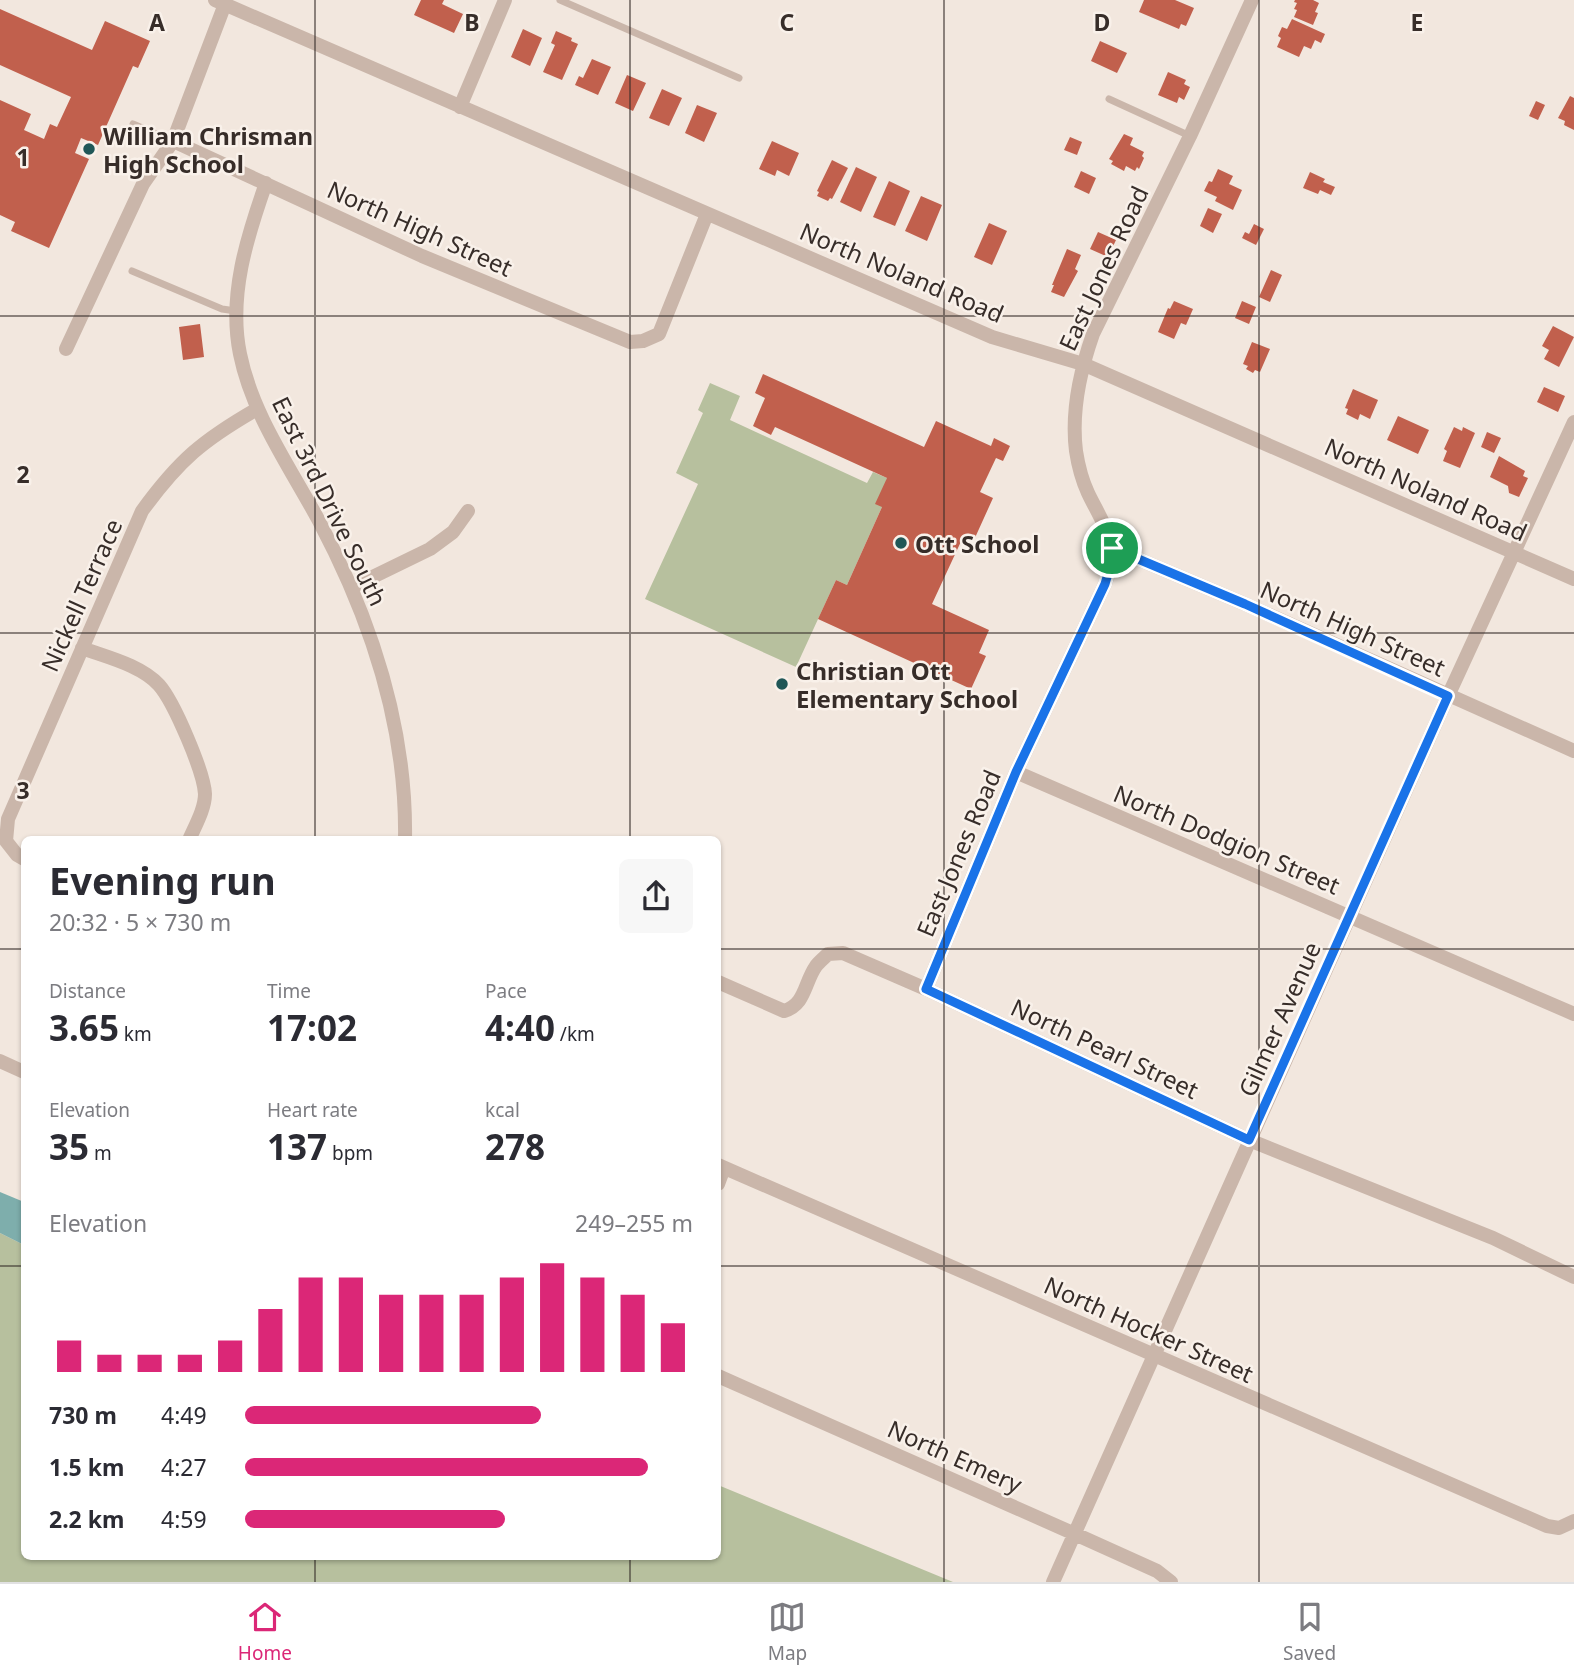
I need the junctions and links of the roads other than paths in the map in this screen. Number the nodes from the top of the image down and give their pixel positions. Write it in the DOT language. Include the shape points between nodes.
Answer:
graph roads {
  1 [pos="505,0"];
  2 [pos="560,0"];
  3 [pos="1252,0"];
  4 [pos="220,2"];
  5 [pos="739,78"];
  6 [pos="1109,99"];
  7 [pos="460,107"];
  8 [pos="133,124"];
  9 [pos="1189,136"];
  10 [pos="173,141"];
  11 [pos="266,183"];
  12 [pos="707,214"];
  13 [pos="132,271"];
  14 [pos="237,312"];
  15 [pos="66,349"];
  16 [pos="1083,364"];
  17 [pos="257,409"];
  18 [pos="1574,422"];
  19 [pos="468,511"];
  20 [pos="1112,548"];
  21 [pos="1513,551"];
  22 [pos="1574,579"];
  23 [pos="352,587"];
  24 [pos="82,648"];
  25 [pos="1448,696"];
  26 [pos="1574,751"];
  27 [pos="1016,772"];
  28 [pos="190,836"];
  29 [pos="405,836"];
  30 [pos="3,842"];
  31 [pos="21,857"];
  32 [pos="1349,916"];
  33 [pos="721,983"];
  34 [pos="926,989"];
  35 [pos="1574,1014"];
  36 [pos="0,1061"];
  37 [pos="21,1071"];
  38 [pos="1249,1140"];
  39 [pos="721,1166"];
  40 [pos="1574,1277"];
  41 [pos="1153,1356"];
  42 [pos="721,1377"];
  43 [pos="1569,1524"];
  44 [pos="1074,1534"];
  45 [pos="1054,1582"];
  46 [pos="1171,1582"];
  1 -- 7 [label="street"];
  2 -- 5 [label="lane"];
  3 -- 9 [label="street, East Jones Road"];
  4 -- 7 [label="street, North Noland Road"];
  4 -- 10 [label="street"];
  6 -- 9 [label="lane"];
  7 -- 12 [label="street, North Noland Road"];
  8 -- 10 [label="lane"];
  9 -- 16 [label="street, East Jones Road" via="1093,334"];
  10 -- 11 [label="street, North High Street"];
  10 -- 15 [label="street" via="143,184"];
  11 -- 12 [label="street, North High Street" via="422,256 630,342 659,334"];
  11 -- 14 [label="street, East 3rd Drive South" via="247,237"];
  12 -- 16 [label="street, North Noland Road" via="992,337"];
  13 -- 14 [label="lane"];
  14 -- 17 [label="street, East 3rd Drive South" via="240,354"];
  16 -- 20 [label="street, East Jones Road" via="1074,412 1076,451 1086,490"];
  16 -- 21 [label="street, North Noland Road"];
  17 -- 23 [label="street, East 3rd Drive South"];
  17 -- 24 [label="street, Nickell Terrace" via="192,452 142,511"];
  18 -- 21 [label="street, Gilmer Avenue"];
  19 -- 23 [label="street" via="453,532 430,549"];
  20 -- 25 [label="street, North High Street"];
  20 -- 27 [label="street, East Jones Road" via="1105,584"];
  21 -- 22 [label="street, North Noland Road"];
  21 -- 25 [label="street, Gilmer Avenue"];
  23 -- 29 [label="street, East 3rd Drive South" via="393,711"];
  24 -- 28 [label="street" via="142,673 159,685 172,706 205,797"];
  24 -- 30 [label="street, Nickell Terrace" via="8,819"];
  25 -- 26 [label="street, North High Street"];
  25 -- 32 [label="street, Gilmer Avenue"];
  27 -- 32 [label="street, North Dodgion Street"];
  27 -- 34 [label="street, East Jones Road"];
  30 -- 31 [label="street"];
  32 -- 35 [label="street, North Dodgion Street"];
  32 -- 38 [label="street, Gilmer Avenue"];
  33 -- 34 [label="street, North Pearl Street" via="784,1011 794,1008 828,954 843,953"];
  34 -- 38 [label="street, North Pearl Street"];
  36 -- 37 [label="street"];
  38 -- 40 [label="street, North Pearl Street" via="1493,1238"];
  38 -- 41 [label="street, Gilmer Avenue"];
  39 -- 41 [label="street, North Hocker Street"];
  41 -- 43 [label="street, North Hocker Street" via="1547,1527"];
  41 -- 44 [label="street, Gilmer Avenue"];
  42 -- 44 [label="street, North Emery"];
  44 -- 45 [label="street, Gilmer Avenue"];
  44 -- 46 [label="street, North Emery" via="1157,1571"];
}
